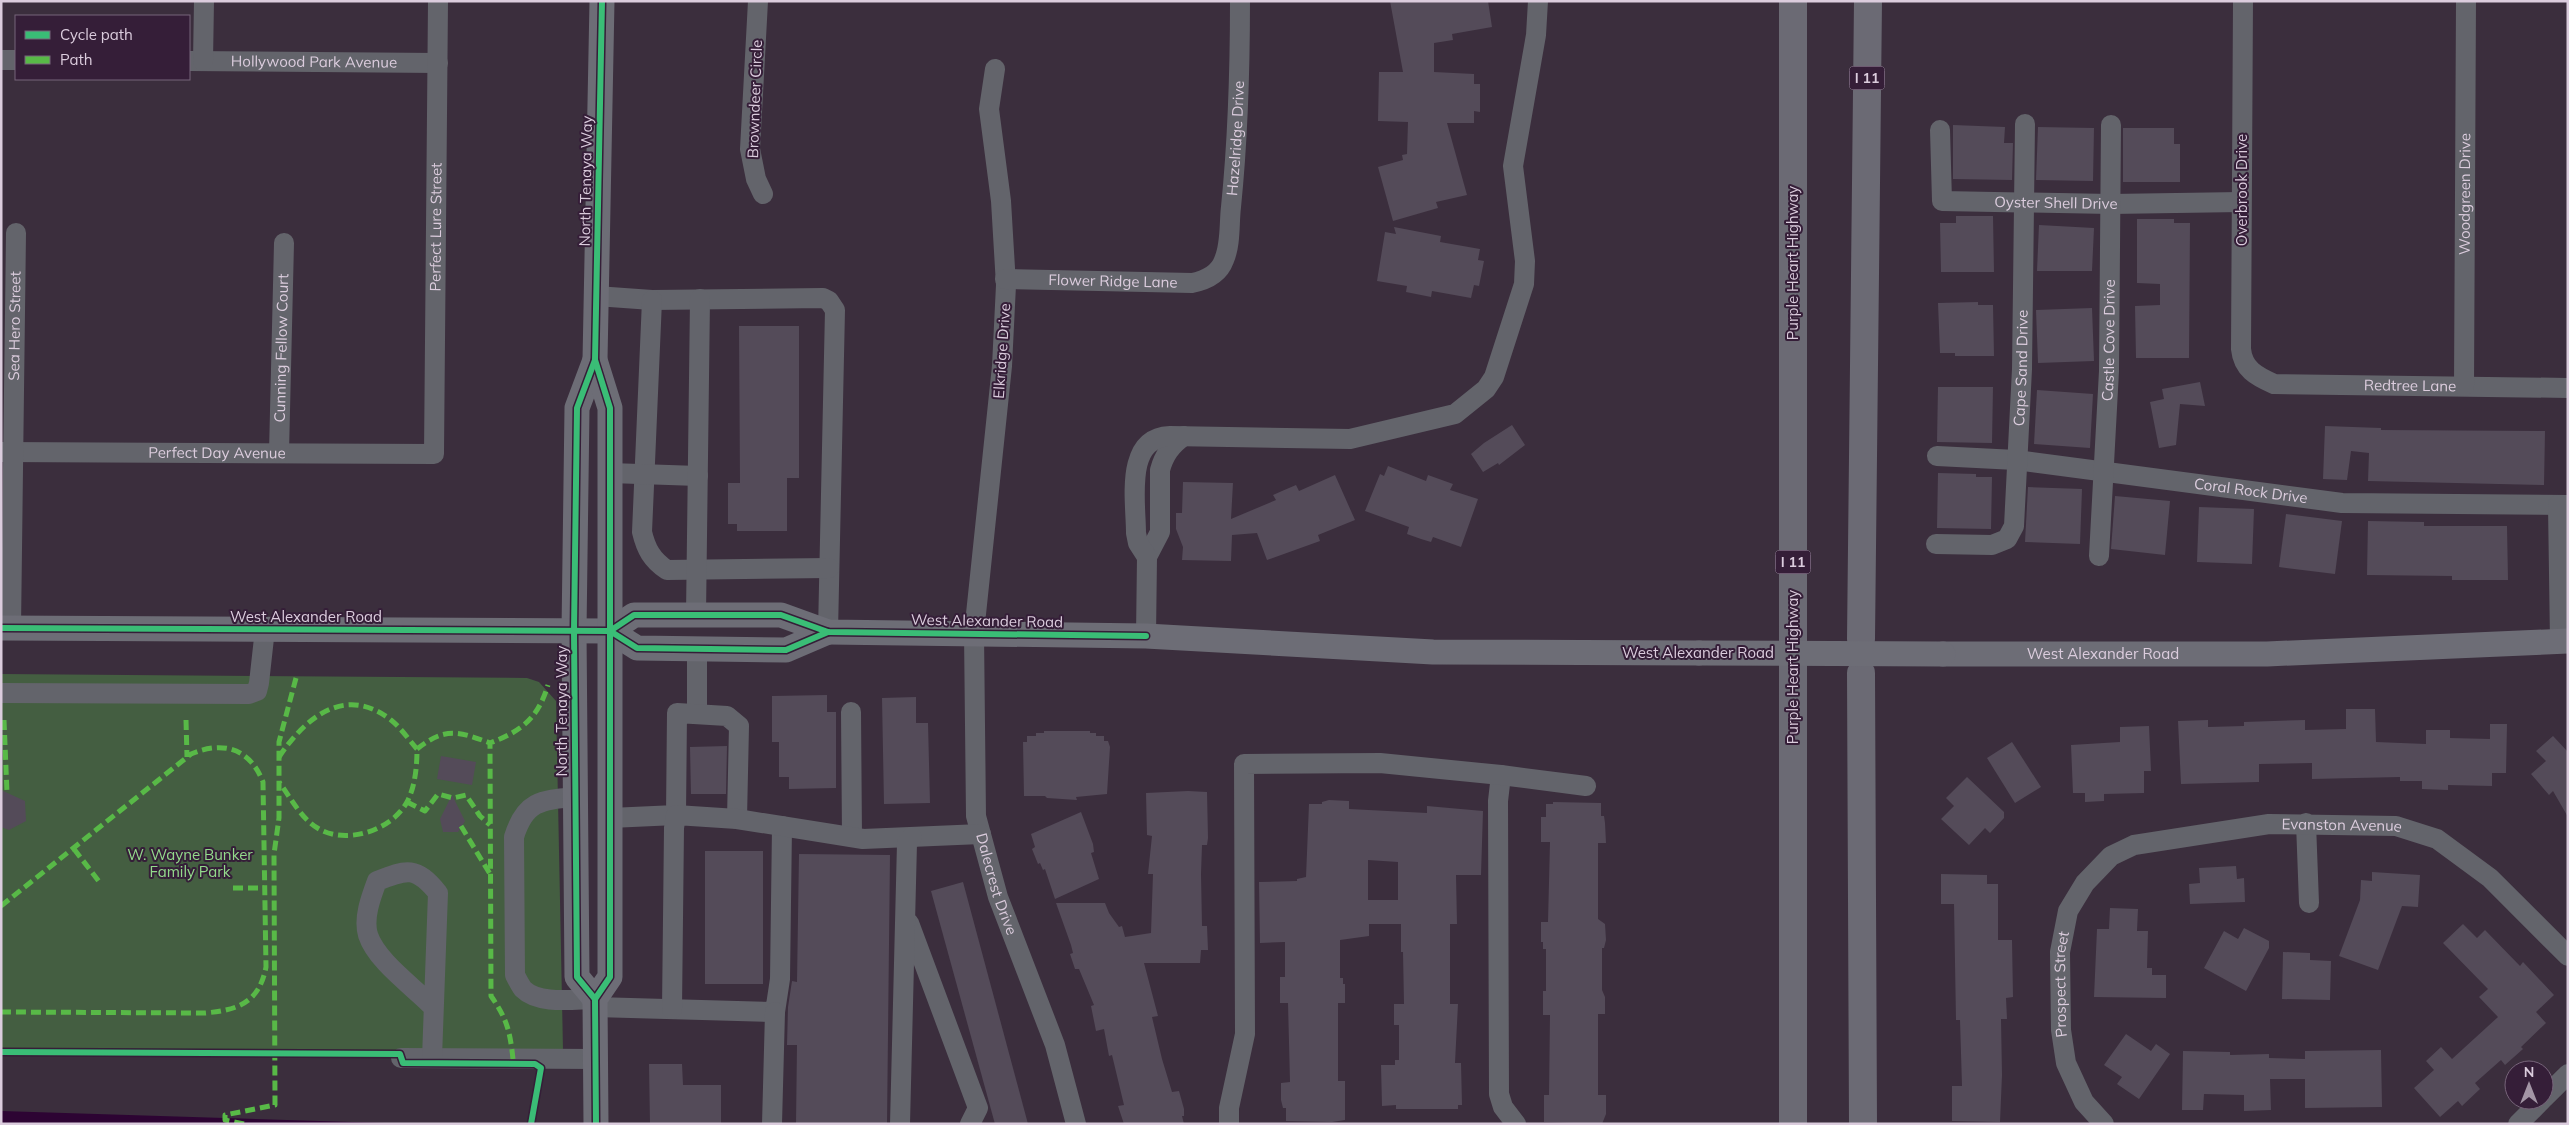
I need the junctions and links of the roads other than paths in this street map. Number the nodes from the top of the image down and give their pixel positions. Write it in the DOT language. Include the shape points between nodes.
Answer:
graph roads {
  1 [pos="204,1"];
  2 [pos="438,1"];
  3 [pos="602,1"];
  4 [pos="758,1"];
  5 [pos="1240,1"];
  6 [pos="1538,1"];
  7 [pos="1793,1"];
  8 [pos="1868,1"];
  9 [pos="2243,1"];
  10 [pos="2466,1"];
  11 [pos="1,60"];
  12 [pos="15,60"];
  13 [pos="196,61"];
  14 [pos="438,63"];
  15 [pos="995,69"];
  16 [pos="2025,124"];
  17 [pos="2111,125"];
  18 [pos="1940,130"];
  19 [pos="763,194"];
  20 [pos="2242,202"];
  21 [pos="2025,203"];
  22 [pos="2111,204"];
  23 [pos="16,233"];
  24 [pos="284,243"];
  25 [pos="1216,273"];
  26 [pos="1006,279"];
  27 [pos="596,296"];
  28 [pos="700,299"];
  29 [pos="652,300"];
  30 [pos="595,360"];
  31 [pos="2254,375"];
  32 [pos="2464,386"];
  33 [pos="2568,388"];
  34 [pos="1184,436"];
  35 [pos="7,452"];
  36 [pos="279,453"];
  37 [pos="434,454"];
  38 [pos="1937,456"];
  39 [pos="2016,460"];
  40 [pos="610,473"];
  41 [pos="2104,473"];
  42 [pos="645,474"];
  43 [pos="698,476"];
  44 [pos="1136,493"];
  45 [pos="1160,493"];
  46 [pos="2563,505"];
  47 [pos="1936,544"];
  48 [pos="2099,556"];
  49 [pos="1146,557"];
  50 [pos="829,568"];
  51 [pos="697,570"];
  52 [pos="696,615"];
  53 [pos="6,628"];
  54 [pos="265,629"];
  55 [pos="574,631"];
  56 [pos="610,631"];
  57 [pos="828,632"];
  58 [pos="974,633"];
  59 [pos="1146,636"];
  60 [pos="1861,639"];
  61 [pos="2564,641"];
  62 [pos="697,649"];
  63 [pos="1861,673"];
  64 [pos="1,693"];
  65 [pos="851,712"];
  66 [pos="697,714"];
  67 [pos="1500,775"];
  68 [pos="1586,786"];
  69 [pos="575,797"];
  70 [pos="676,815"];
  71 [pos="610,818"];
  72 [pos="737,819"];
  73 [pos="2306,823"];
  74 [pos="782,826"];
  75 [pos="981,834"];
  76 [pos="852,837"];
  77 [pos="912,837"];
  78 [pos="2085,883"];
  79 [pos="2309,903"];
  80 [pos="905,912"];
  81 [pos="2568,956"];
  82 [pos="595,1003"];
  83 [pos="433,1007"];
  84 [pos="672,1009"];
  85 [pos="775,1012"];
  86 [pos="401,1058"];
  87 [pos="432,1058"];
  88 [pos="595,1059"];
  89 [pos="2568,1074"];
  90 [pos="2554,1088"];
  91 [pos="2532,1110"];
  92 [pos="2098,1118"];
  93 [pos="596,1124"];
  94 [pos="772,1124"];
  95 [pos="900,1124"];
  96 [pos="970,1124"];
  97 [pos="1076,1124"];
  98 [pos="1229,1124"];
  99 [pos="1516,1124"];
  100 [pos="1793,1124"];
  101 [pos="1863,1124"];
  102 [pos="2518,1124"];
  1 -- 13 [label="street"];
  2 -- 14 [label="street, Perfect Lure Street"];
  3 -- 27 [label="main road, North Tenaya Way"];
  4 -- 19 [label="street, Browndeer Circle" via="750,149 756,179"];
  5 -- 25 [label="street, Hazelridge Drive" via="1239,110 1234,177 1227,251"];
  6 -- 34 [label="street" via="1536,35 1513,166 1525,261 1524,284 1491,383 1455,414 1350,439"];
  7 -- 100 [label="highway, Purple Heart Highway / I 11"];
  8 -- 60 [label="highway, I 11"];
  9 -- 20 [label="street, Overbrook Drive"];
  10 -- 32 [label="street, Woodgreen Drive"];
  11 -- 12 [label="street"];
  13 -- 14 [label="street, Hollywood Park Avenue"];
  14 -- 37 [label="street, Perfect Lure Street"];
  15 -- 26 [label="street, Elkridge Drive" via="989,109 1001,201"];
  16 -- 21 [label="street, Cape Sand Drive"];
  17 -- 22 [label="street, Castle Cove Drive"];
  18 -- 21 [label="street, Oyster Shell Drive" via="1942,201"];
  20 -- 22 [label="street, Oyster Shell Drive"];
  20 -- 31 [label="street, Overbrook Drive" via="2241,349 2242,359"];
  21 -- 22 [label="street, Oyster Shell Drive"];
  21 -- 39 [label="street, Cape Sand Drive" via="2022,369"];
  22 -- 41 [label="street, Castle Cove Drive"];
  23 -- 35 [label="street, Sea Hero Street"];
  24 -- 36 [label="street, Cunning Fellow Court"];
  25 -- 26 [label="street, Flower Ridge Lane" via="1192,283"];
  26 -- 58 [label="street, Elkridge Drive" via="1002,366"];
  27 -- 29 [label="street"];
  27 -- 30 [label="main road, North Tenaya Way"];
  28 -- 29 [label="street"];
  28 -- 43 [label="street"];
  28 -- 50 [label="street" via="823,298 835,310"];
  29 -- 42 [label="street"];
  30 -- 40 [label="main road, North Tenaya Way" via="610,408"];
  30 -- 55 [label="main road, North Tenaya Way" via="577,408"];
  31 -- 32 [label="street, Redtree Lane" via="2274,384"];
  32 -- 33 [label="street, Redtree Lane"];
  34 -- 44 [label="street" via="1162,436 1146,444 1137,460"];
  34 -- 45 [label="street" via="1162,461"];
  35 -- 36 [label="street, Perfect Day Avenue"];
  35 -- 53 [label="street, Sea Hero Street"];
  36 -- 37 [label="street, Perfect Day Avenue"];
  38 -- 39 [label="street, Coral Rock Drive"];
  39 -- 41 [label="street, Coral Rock Drive"];
  39 -- 47 [label="street, Cape Sand Drive" via="2014,526 2006,539 1992,545"];
  40 -- 42 [label="street"];
  40 -- 56 [label="main road, North Tenaya Way"];
  41 -- 46 [label="street, Coral Rock Drive" via="2342,503"];
  41 -- 48 [label="street, Castle Cove Drive"];
  42 -- 43 [label="street"];
  42 -- 51 [label="street" via="642,532 645,547 667,570"];
  43 -- 51 [label="street"];
  44 -- 45 [label="street"];
  44 -- 49 [label="street" via="1136,533"];
  45 -- 49 [label="street" via="1160,532"];
  46 -- 61 [label="street"];
  49 -- 59 [label="street"];
  50 -- 51 [label="street"];
  50 -- 57 [label="street"];
  51 -- 52 [label="street"];
  52 -- 56 [label="main road, West Alexander Road" via="634,614"];
  52 -- 57 [label="main road, West Alexander Road" via="781,616"];
  53 -- 54 [label="main road, West Alexander Road"];
  54 -- 55 [label="main road, West Alexander Road"];
  54 -- 64 [label="street" via="259,683 257,691 249,694"];
  55 -- 56 [label="main road, West Alexander Road"];
  55 -- 69 [label="main road, North Tenaya Way"];
  56 -- 62 [label="main road, West Alexander Road" via="637,648"];
  56 -- 71 [label="main road, North Tenaya Way"];
  57 -- 58 [label="main road, West Alexander Road"];
  57 -- 62 [label="main road, West Alexander Road" via="786,650"];
  58 -- 59 [label="main road, West Alexander Road"];
  58 -- 75 [label="street, Dalecrest Drive" via="976,816"];
  59 -- 61 [label="main road, West Alexander Road, bridge" via="1433,652 1943,654 2267,654"];
  62 -- 66 [label="street"];
  63 -- 101 [label="highway"];
  65 -- 76 [label="street"];
  66 -- 70 [label="street" via="677,714"];
  66 -- 72 [label="street" via="727,716 739,726"];
  67 -- 68 [label="street"];
  67 -- 98 [label="street" via="1380,764 1244,764 1245,1034 1229,1108"];
  67 -- 99 [label="street" via="1499,1094 1503,1107"];
  69 -- 82 [label="main road, North Tenaya Way" via="577,977"];
  69 -- 82 [label="street" via="546,800 528,808 519,822 514,837 515,975 531,994"];
  70 -- 71 [label="street"];
  70 -- 72 [label="street"];
  70 -- 84 [label="street"];
  71 -- 82 [label="main road, North Tenaya Way" via="610,977"];
  72 -- 74 [label="street"];
  73 -- 78 [label="street, Evanston Avenue" via="2269,824 2134,845 2111,856"];
  73 -- 79 [label="street"];
  73 -- 81 [label="street, Evanston Avenue" via="2396,826 2437,839 2490,878"];
  74 -- 76 [label="street"];
  74 -- 85 [label="street" via="780,979"];
  75 -- 77 [label="street"];
  75 -- 97 [label="street, Dalecrest Drive" via="998,896 1055,1045"];
  76 -- 77 [label="street"];
  77 -- 80 [label="street" via="907,843"];
  78 -- 92 [label="street, Prospect Street" via="2068,911 2060,952 2061,1030 2066,1063 2084,1102"];
  80 -- 95 [label="street"];
  80 -- 96 [label="street" via="978,1108"];
  82 -- 84 [label="street"];
  82 -- 88 [label="main road"];
  83 -- 83 [label="street" via="438,893 424,876 402,871 377,881 368,906 368,934 379,954"];
  83 -- 87 [label="street"];
  84 -- 85 [label="street"];
  85 -- 94 [label="street"];
  86 -- 87 [label="street"];
  87 -- 88 [label="street"];
  88 -- 93 [label="main road"];
  89 -- 90 [label="street"];
  91 -- 102 [label="street"];
}
